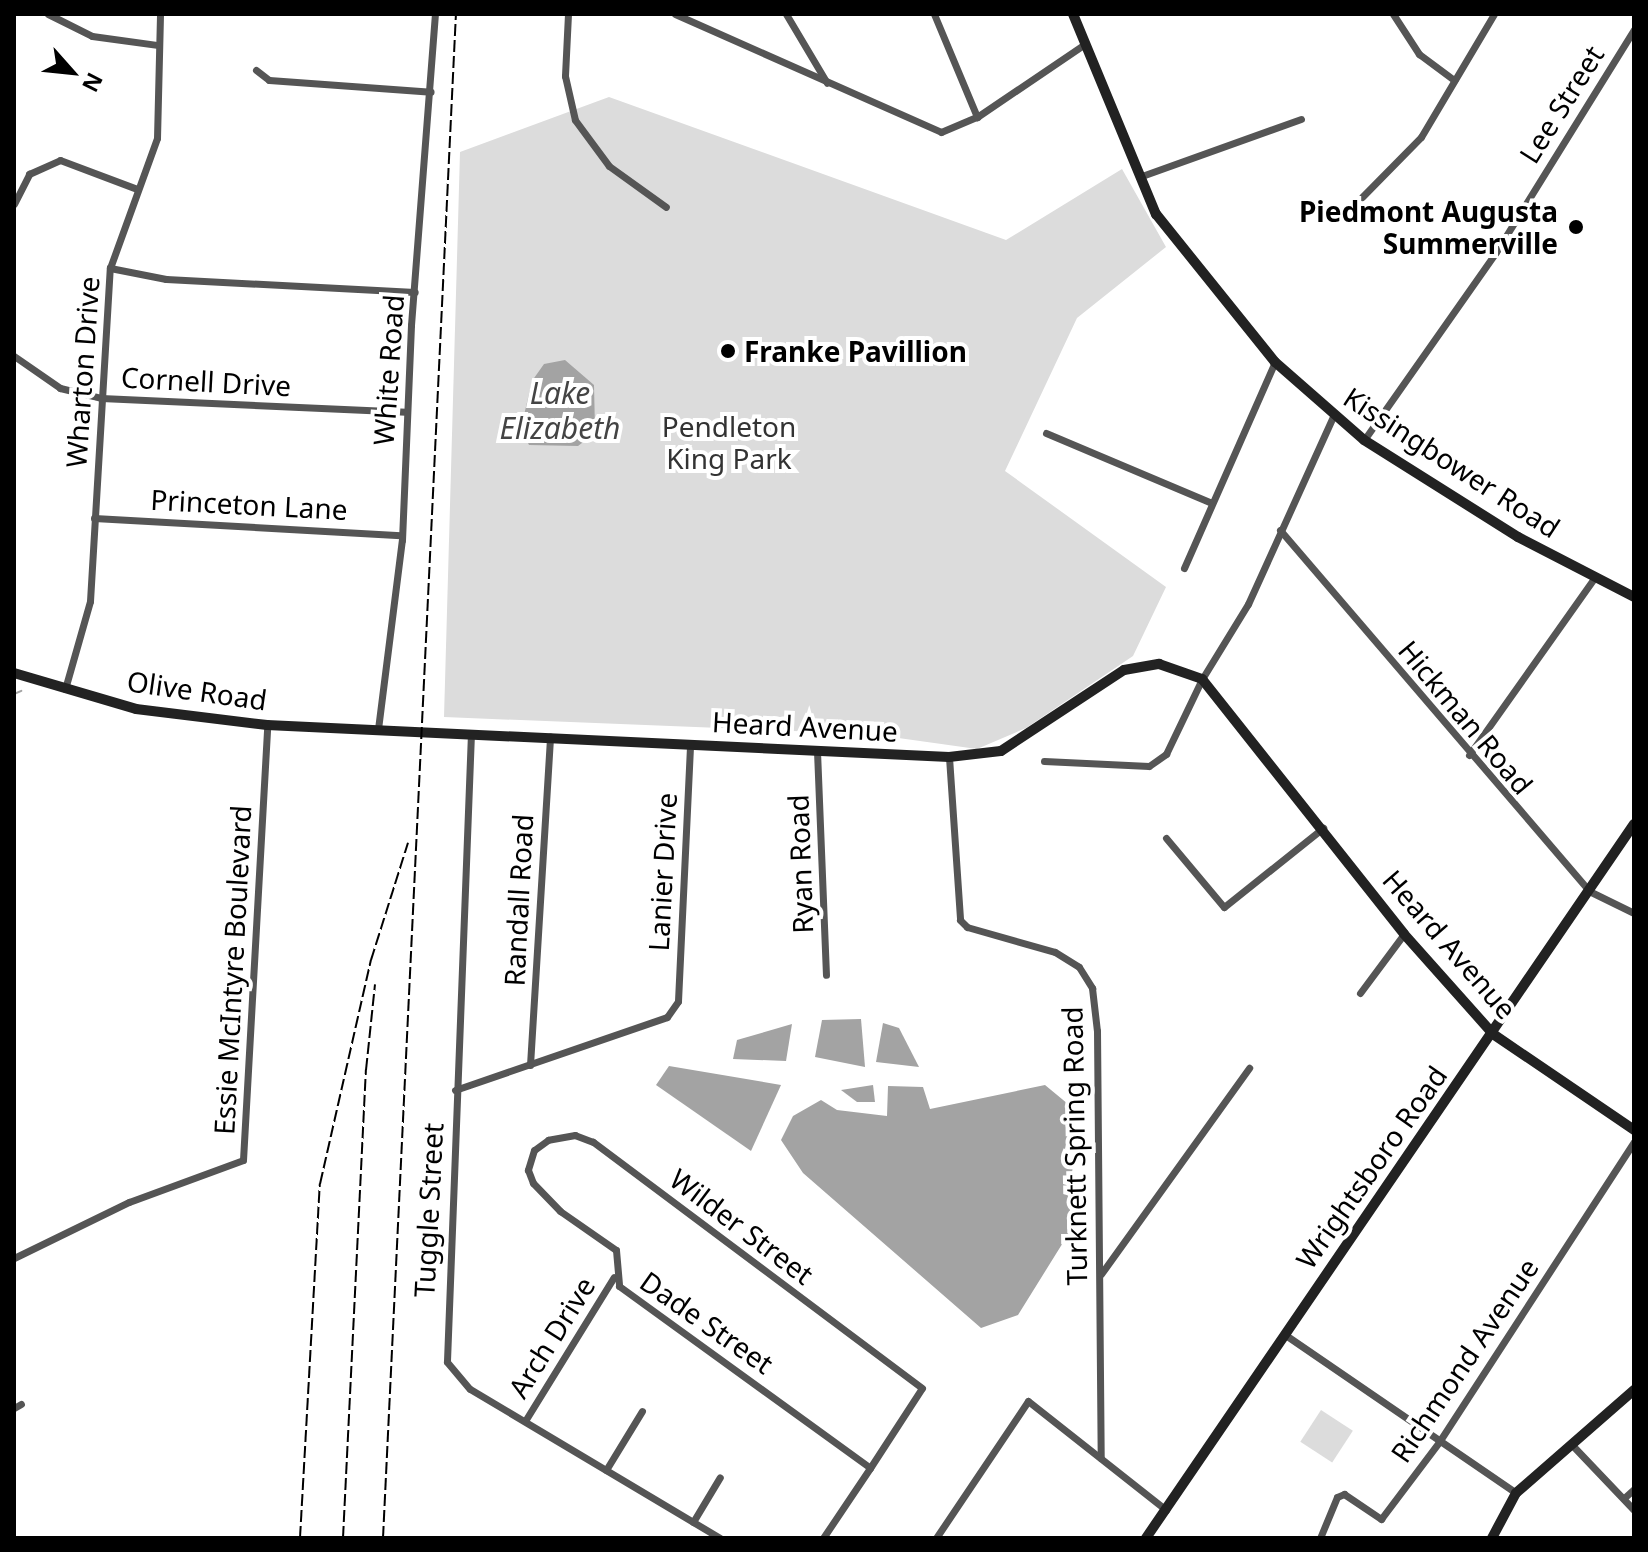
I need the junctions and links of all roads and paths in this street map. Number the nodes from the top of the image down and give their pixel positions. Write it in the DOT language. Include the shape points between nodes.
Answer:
graph roads {
  1 [pos="48,14"];
  2 [pos="160,14"];
  3 [pos="435,14"];
  4 [pos="568,14"];
  5 [pos="675,14"];
  6 [pos="786,14"];
  7 [pos="934,14"];
  8 [pos="1073,14"];
  9 [pos="1393,14"];
  10 [pos="1494,14"];
  11 [pos="1634,29"];
  12 [pos="1085,44"];
  13 [pos="158,45"];
  14 [pos="256,70"];
  15 [pos="1454,80"];
  16 [pos="828,85"];
  17 [pos="431,92"];
  18 [pos="977,117"];
  19 [pos="1301,119"];
  20 [pos="1139,177"];
  21 [pos="137,189"];
  22 [pos="1362,197"];
  23 [pos="14,204"];
  24 [pos="666,207"];
  25 [pos="110,268"];
  26 [pos="415,292"];
  27 [pos="14,356"];
  28 [pos="1275,362"];
  29 [pos="101,398"];
  30 [pos="406,412"];
  31 [pos="1333,417"];
  32 [pos="1046,433"];
  33 [pos="1364,440"];
  34 [pos="1212,503"];
  35 [pos="94,518"];
  36 [pos="1280,530"];
  37 [pos="401,535"];
  38 [pos="1184,568"];
  39 [pos="1595,577"];
  40 [pos="1634,597"];
  41 [pos="14,673"];
  42 [pos="1202,679"];
  43 [pos="65,689"];
  44 [pos="267,725"];
  45 [pos="378,729"];
  46 [pos="471,733"];
  47 [pos="550,737"];
  48 [pos="690,745"];
  49 [pos="817,751"];
  50 [pos="1469,755"];
  51 [pos="949,757"];
  52 [pos="1044,761"];
  53 [pos="1634,824"];
  54 [pos="1323,828"];
  55 [pos="1166,838"];
  56 [pos="1589,891"];
  57 [pos="1634,913"];
  58 [pos="1404,934"];
  59 [pos="826,975"];
  60 [pos="1360,993"];
  61 [pos="1493,1034"];
  62 [pos="530,1065"];
  63 [pos="1249,1068"];
  64 [pos="455,1090"];
  65 [pos="1634,1130"];
  66 [pos="1634,1142"];
  67 [pos="531,1157"];
  68 [pos="14,1258"];
  69 [pos="1099,1276"];
  70 [pos="614,1277"];
  71 [pos="1284,1334"];
  72 [pos="1634,1390"];
  73 [pos="642,1411"];
  74 [pos="525,1421"];
  75 [pos="1439,1442"];
  76 [pos="1573,1446"];
  77 [pos="1101,1458"];
  78 [pos="870,1468"];
  79 [pos="606,1470"];
  80 [pos="720,1477"];
  81 [pos="1634,1489"];
  82 [pos="1516,1493"];
  83 [pos="1624,1498"];
  84 [pos="1166,1510"];
  85 [pos="1634,1510"];
  86 [pos="693,1522"];
  87 [pos="720,1538"];
  88 [pos="823,1538"];
  89 [pos="936,1538"];
  90 [pos="1146,1538"];
  91 [pos="1320,1538"];
  92 [pos="1492,1538"];
  1 -- 13 [label="street" via="92,36"];
  2 -- 13 [label="street, Wharton Drive"];
  3 -- 17 [label="street, White Road"];
  4 -- 24 [label="street" via="565,76 575,120 609,166"];
  5 -- 16 [label="street"];
  6 -- 16 [label="street"];
  7 -- 18 [label="street"];
  8 -- 12 [label="street, Kissingbower Road"];
  9 -- 15 [label="street" via="1419,54"];
  10 -- 15 [label="street"];
  11 -- 33 [label="street, Lee Street" via="1496,252"];
  12 -- 18 [label="street"];
  12 -- 20 [label="street, Kissingbower Road"];
  13 -- 21 [label="street, Wharton Drive" via="157,138"];
  14 -- 17 [label="street" via="269,80"];
  15 -- 22 [label="street" via="1421,137"];
  16 -- 18 [label="street" via="941,132"];
  17 -- 26 [label="street, White Road"];
  19 -- 20 [label="street"];
  20 -- 28 [label="street, Kissingbower Road" via="1156,214"];
  21 -- 23 [label="street" via="60,160 29,174"];
  21 -- 25 [label="street, Wharton Drive"];
  25 -- 26 [label="street" via="166,279"];
  25 -- 29 [label="street, Wharton Drive"];
  26 -- 30 [label="street, White Road"];
  27 -- 29 [label="street, Cornell Drive" via="60,388"];
  28 -- 31 [label="street, Kissingbower Road"];
  28 -- 34 [label="street"];
  29 -- 30 [label="street, Cornell Drive"];
  29 -- 35 [label="street, Wharton Drive"];
  30 -- 37 [label="street, White Road"];
  31 -- 33 [label="street, Kissingbower Road"];
  31 -- 36 [label="street"];
  32 -- 34 [label="street"];
  33 -- 39 [label="street, Kissingbower Road" via="1518,537"];
  34 -- 38 [label="street"];
  35 -- 37 [label="street, Princeton Lane"];
  35 -- 43 [label="street, Wharton Drive" via="90,601"];
  36 -- 42 [label="street" via="1248,604"];
  36 -- 50 [label="street, Hickman Road"];
  37 -- 45 [label="street, White Road"];
  39 -- 40 [label="street, Kissingbower Road"];
  39 -- 50 [label="street"];
  41 -- 43 [label="street, Olive Road"];
  42 -- 51 [label="street, Heard Avenue" via="1159,664 1124,670 1001,751"];
  42 -- 52 [label="street" via="1159,762 1149,766"];
  42 -- 54 [label="street, Heard Avenue"];
  43 -- 44 [label="street, Olive Road" via="170,715"];
  44 -- 45 [label="street, Olive Road"];
  44 -- 68 [label="street, Essie McIntyre Boulevard" via="243,1160 129,1202"];
  45 -- 46 [label="street, Heard Avenue"];
  46 -- 47 [label="street, Heard Avenue"];
  46 -- 64 [label="street, Tuggle Street"];
  47 -- 48 [label="street, Heard Avenue"];
  47 -- 62 [label="street, Randall Road"];
  48 -- 49 [label="street, Heard Avenue"];
  48 -- 62 [label="street, Lanier Drive" via="678,1001 667,1017 648,1026"];
  49 -- 51 [label="street, Heard Avenue"];
  49 -- 59 [label="street, Ryan Road"];
  50 -- 56 [label="street, Hickman Road"];
  51 -- 69 [label="street, Turknett Spring Road" via="960,920 967,927 1055,952 1079,967 1092,988"];
  53 -- 56 [label="street, Wrightsboro Road"];
  54 -- 55 [label="street" via="1224,907"];
  54 -- 58 [label="street, Heard Avenue"];
  56 -- 57 [label="street, Hickman Road"];
  56 -- 61 [label="street, Wrightsboro Road"];
  58 -- 60 [label="street"];
  58 -- 61 [label="street, Heard Avenue"];
  61 -- 65 [label="street, Heard Avenue"];
  61 -- 71 [label="street, Wrightsboro Road"];
  62 -- 64 [label="street"];
  63 -- 69 [label="street"];
  64 -- 74 [label="street, Tuggle Street" via="444,1353 467,1387"];
  66 -- 75 [label="street, Richmond Avenue"];
  67 -- 70 [label="street, Dade Street" via="529,1177 538,1191 616,1250"];
  67 -- 78 [label="street, Wilder Street" via="548,1140 575,1135 593,1142 922,1388"];
  69 -- 77 [label="street, Turknett Spring Road"];
  70 -- 74 [label="street, Arch Drive"];
  70 -- 78 [label="street, Dade Street" via="625,1291"];
  71 -- 75 [label="street"];
  71 -- 84 [label="street, Wrightsboro Road"];
  72 -- 76 [label="street"];
  73 -- 79 [label="street"];
  74 -- 79 [label="street, Tuggle Street"];
  75 -- 82 [label="street"];
  75 -- 91 [label="street, Richmond Avenue" via="1381,1519 1344,1494 1337,1497"];
  76 -- 82 [label="street"];
  76 -- 83 [label="street"];
  77 -- 84 [label="street"];
  77 -- 89 [label="street" via="1028,1401"];
  78 -- 88 [label="street"];
  79 -- 86 [label="street, Tuggle Street"];
  80 -- 86 [label="street"];
  81 -- 83 [label="street"];
  82 -- 92 [label="street"];
  83 -- 85 [label="street"];
  84 -- 90 [label="street, Wrightsboro Road"];
  86 -- 87 [label="street, Tuggle Street"];
}
